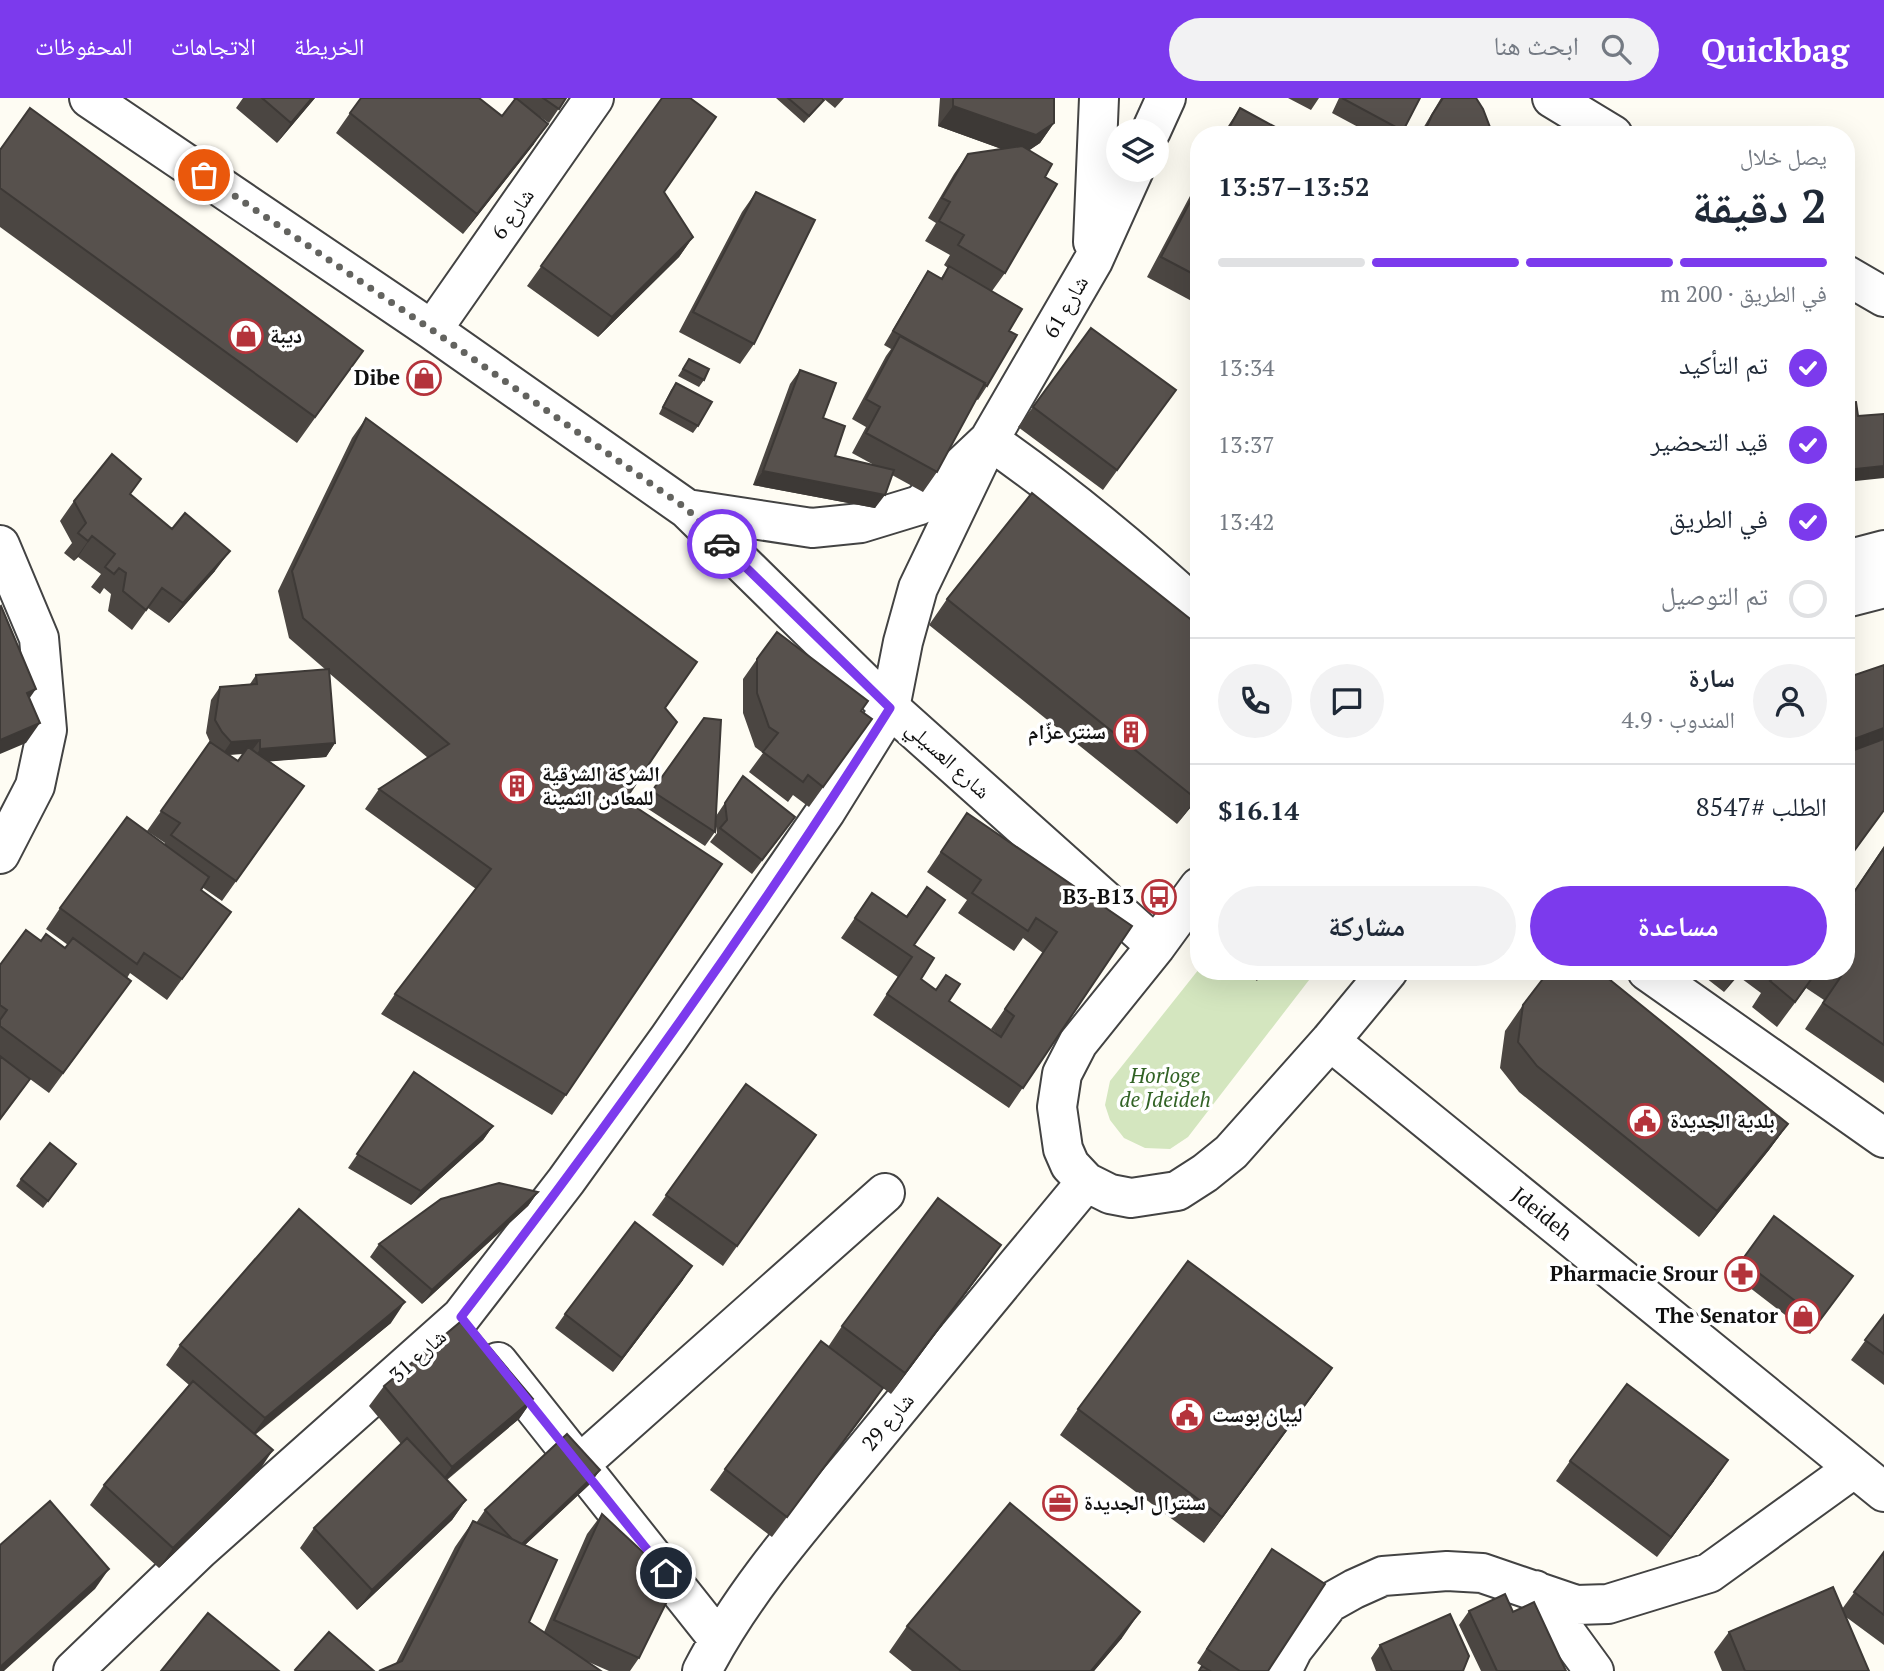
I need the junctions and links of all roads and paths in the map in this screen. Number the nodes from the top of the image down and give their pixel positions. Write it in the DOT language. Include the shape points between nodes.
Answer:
graph roads {
  1 [pos="89,98"];
  2 [pos="594,98"];
  3 [pos="1099,98"];
  4 [pos="1166,98"];
  5 [pos="1571,111"];
  6 [pos="1156,119"];
  7 [pos="1597,126"];
  8 [pos="1129,182"];
  9 [pos="1093,261"];
  10 [pos="1855,280"];
  11 [pos="1884,298"];
  12 [pos="432,330"];
  13 [pos="989,440"];
  14 [pos="687,509"];
  15 [pos="0,545"];
  16 [pos="1884,550"];
  17 [pos="1855,558"];
  18 [pos="1884,588"];
  19 [pos="1855,596"];
  20 [pos="1190,602"];
  21 [pos="890,708"];
  22 [pos="0,854"];
  23 [pos="1190,899"];
  24 [pos="1156,946"];
  25 [pos="1381,980"];
  26 [pos="1660,980"];
  27 [pos="1330,1041"];
  28 [pos="1884,1138"];
  29 [pos="1086,1182"];
  30 [pos="885,1193"];
  31 [pos="461,1317"];
  32 [pos="580,1464"];
  33 [pos="1853,1469"];
  34 [pos="1884,1492"];
  35 [pos="1535,1590"];
  36 [pos="710,1655"];
  37 [pos="73,1671"];
  38 [pos="1282,1671"];
  39 [pos="1594,1671"];
  1 -- 12 [label="street, شارع العسيلي"];
  2 -- 12 [label="street, شارع 6"];
  3 -- 9 [label="street"];
  4 -- 6 [label="street"];
  5 -- 7 [label="street"];
  8 -- 9 [label="street, شارع 61"];
  9 -- 13 [label="street, شارع 61"];
  10 -- 11 [label="street"];
  12 -- 14 [label="street, شارع العسيلي"];
  13 -- 14 [label="street, شارع العسيلي" via="920,505 860,523 812,528"];
  13 -- 20 [label="street"];
  13 -- 21 [label="street" via="918,589"];
  14 -- 21 [label="street, شارع العسيلي"];
  15 -- 22 [label="street" via="39,638 47,730 35,786"];
  16 -- 17 [label="street"];
  18 -- 19 [label="street"];
  21 -- 24 [label="street, شارع العسيلي"];
  21 -- 31 [label="street, شارع 31" via="826,811 670,1038"];
  23 -- 24 [label="street"];
  24 -- 29 [label="street" via="1078,1042 1062,1074 1057,1107 1063,1149"];
  25 -- 27 [label="street"];
  26 -- 28 [label="street"];
  27 -- 29 [label="street" via="1231,1152 1177,1191 1131,1198"];
  27 -- 33 [label="street, Jdeideh"];
  29 -- 36 [label="street, شارع 29" via="799,1529 748,1595"];
  30 -- 32 [label="street"];
  31 -- 32 [label="street"];
  31 -- 37 [label="street, شارع 31" via="199,1550"];
  32 -- 36 [label="street"];
  33 -- 34 [label="street, Jdeideh"];
  33 -- 35 [label="street" via="1709,1573 1608,1604 1576,1605"];
  35 -- 38 [label="street" via="1482,1573 1383,1576 1329,1603"];
  35 -- 39 [label="street"];
}
